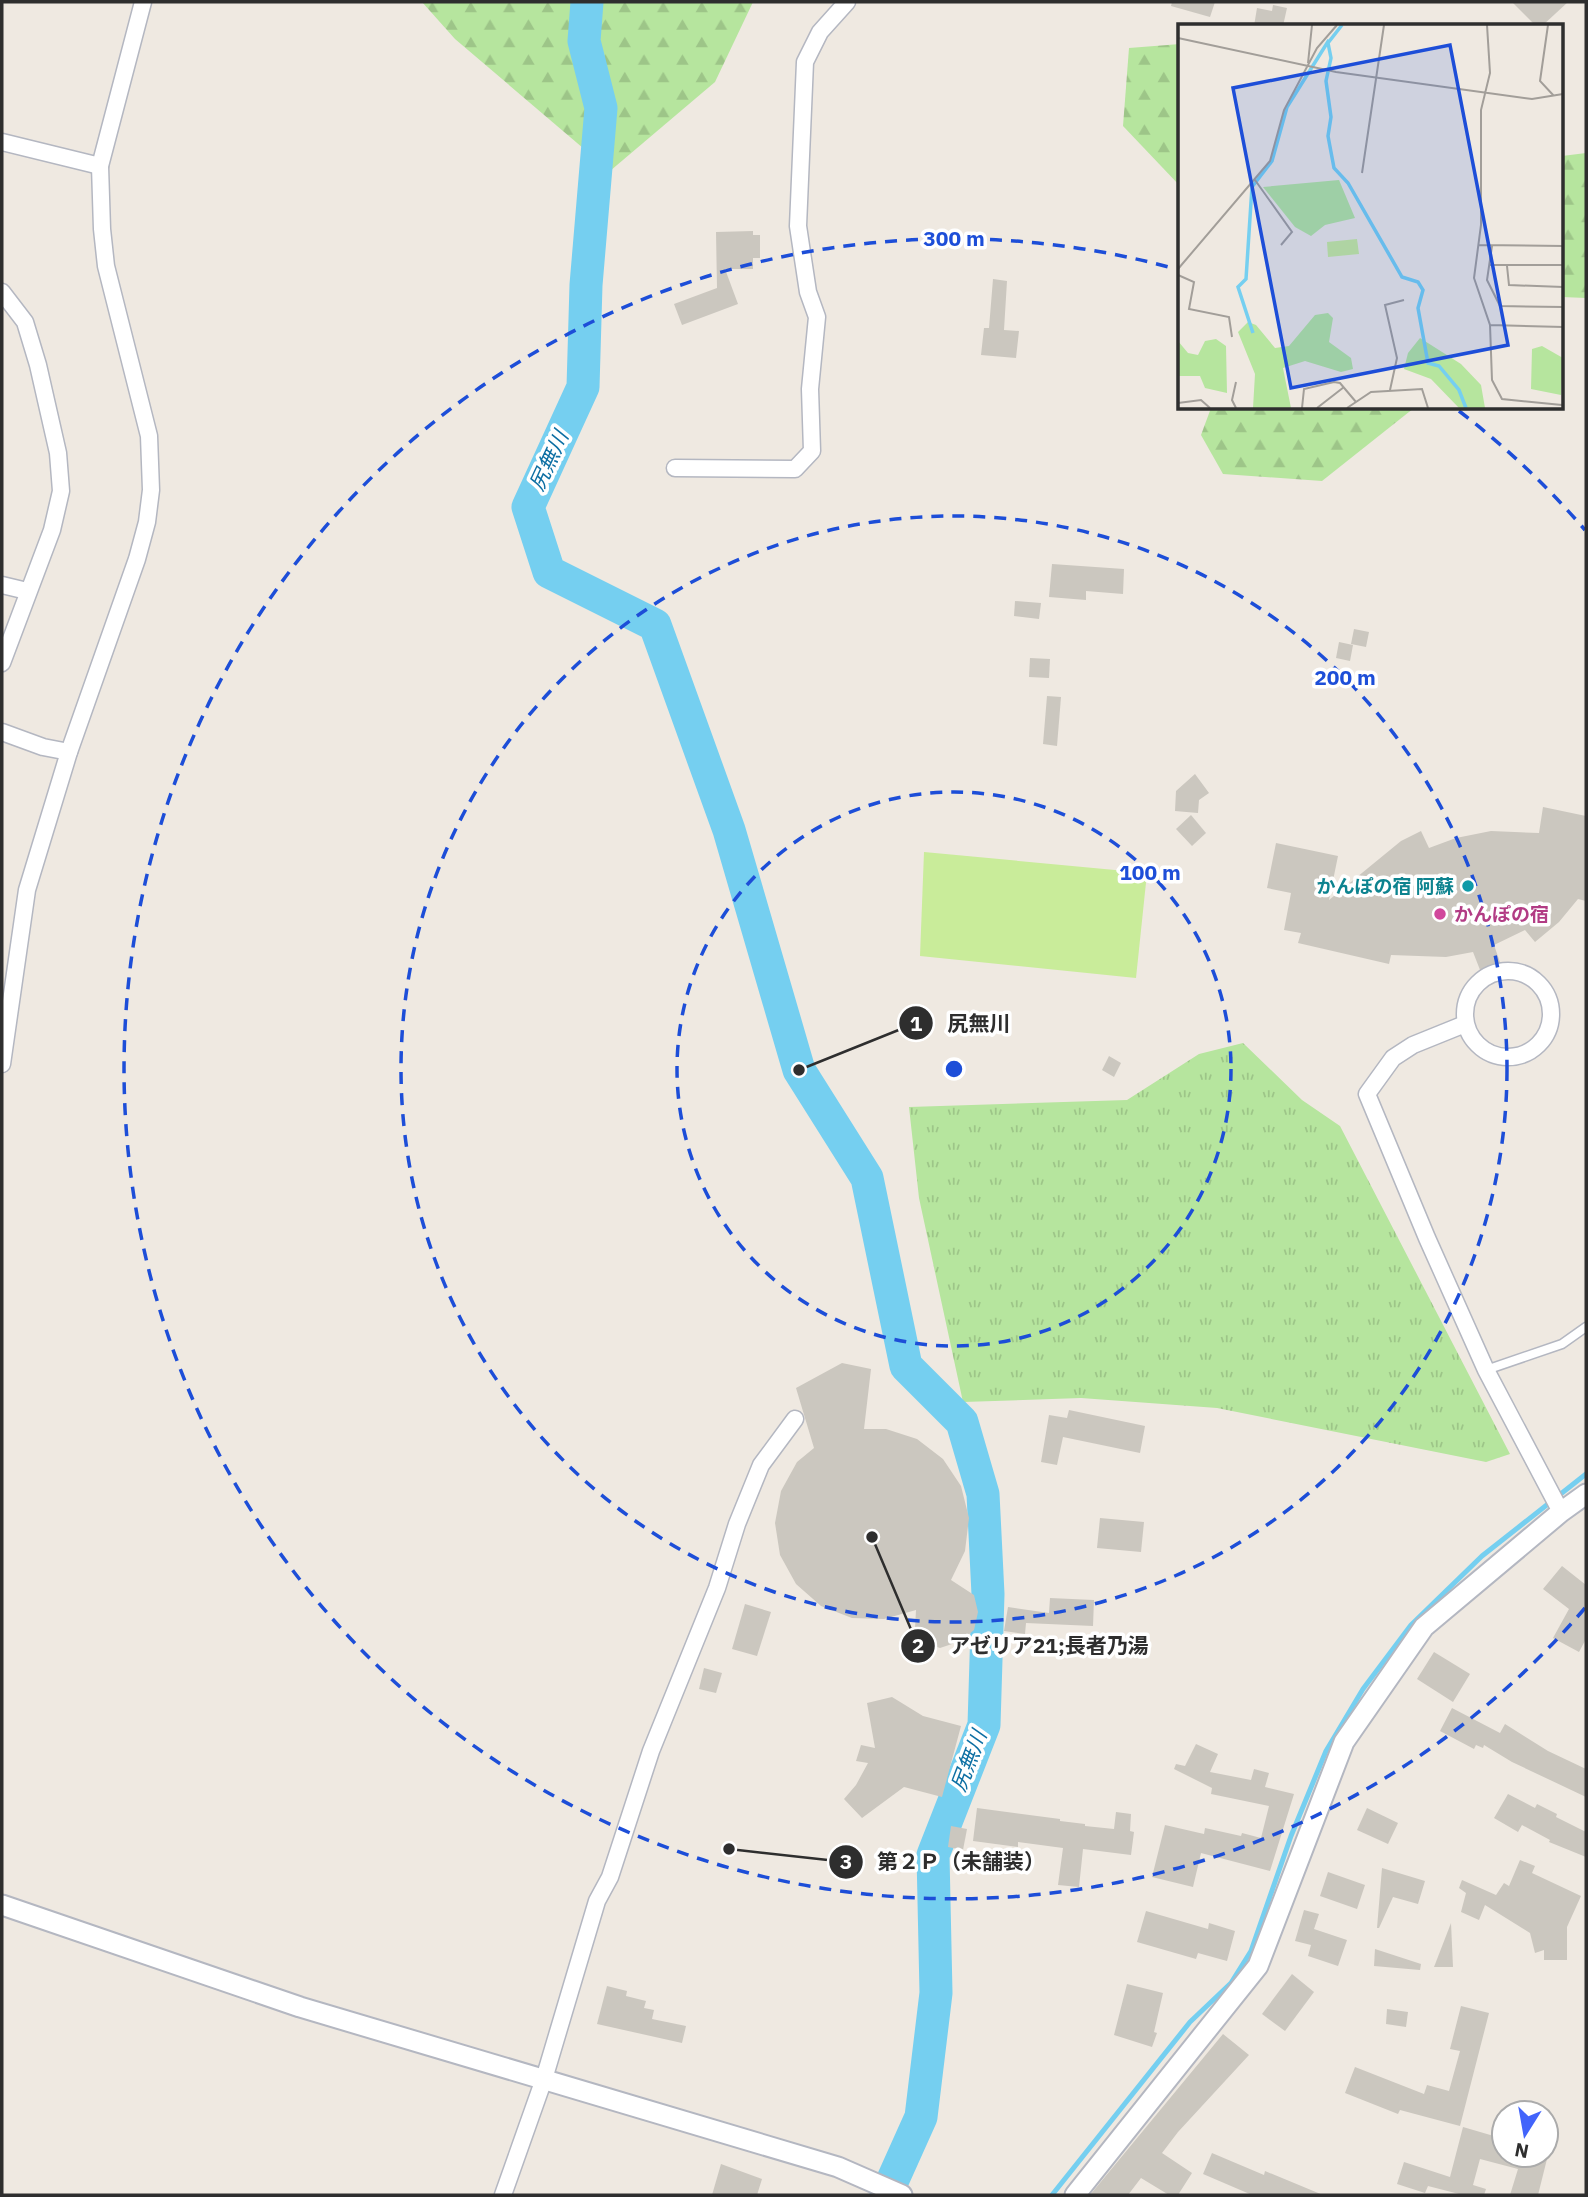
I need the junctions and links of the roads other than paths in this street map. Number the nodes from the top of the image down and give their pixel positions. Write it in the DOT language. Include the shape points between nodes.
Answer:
graph roads {
  1 [pos="143,2"];
  2 [pos="847,2"];
  3 [pos="2,142"];
  4 [pos="100,166"];
  5 [pos="2,292"];
  6 [pos="675,468"];
  7 [pos="2,585"];
  8 [pos="27,591"];
  9 [pos="2,663"];
  10 [pos="2,732"];
  11 [pos="69,752"];
  12 [pos="1465,1024"];
  13 [pos="2,1064"];
  14 [pos="1586,1327"];
  15 [pos="1486,1370"];
  16 [pos="795,1419"];
  17 [pos="1586,1494"];
  18 [pos="1561,1512"];
  19 [pos="2,1905"];
  20 [pos="544,2079"];
  21 [pos="503,2195"];
  22 [pos="902,2195"];
  23 [pos="1075,2195"];
  1 -- 4 [label="street"];
  2 -- 6 [label="street" via="820,32 805,62 798,226 808,292 817,317 810,389 812,451 795,469"];
  3 -- 4 [label="street"];
  4 -- 11 [label="street" via="106,266 149,436 151,490 136,559"];
  5 -- 8 [label="street" via="26,322 58,453 61,491 52,530"];
  7 -- 8 [label="street"];
  8 -- 9 [label="street"];
  10 -- 11 [label="street"];
  11 -- 13 [label="street" via="27,890"];
  12 -- 12 [label="street" via="1481,1048 1515,1057 1545,1038 1552,1010 1540,984 1516,971 1501,971 1488,975 1472,990 1464,1010"];
  12 -- 15 [label="street" via="1393,1058 1367,1094"];
  14 -- 15 [label="lane" via="1562,1344"];
  15 -- 18 [label="street"];
  16 -- 20 [label="street" via="761,1465 737,1524 718,1588 651,1751 610,1877 597,1901"];
  17 -- 18 [label="street"];
  18 -- 23 [label="street" via="1424,1627 1343,1742 1258,1966"];
  19 -- 20 [label="street" via="300,2007"];
  20 -- 21 [label="street"];
  20 -- 22 [label="street" via="838,2167"];
}
